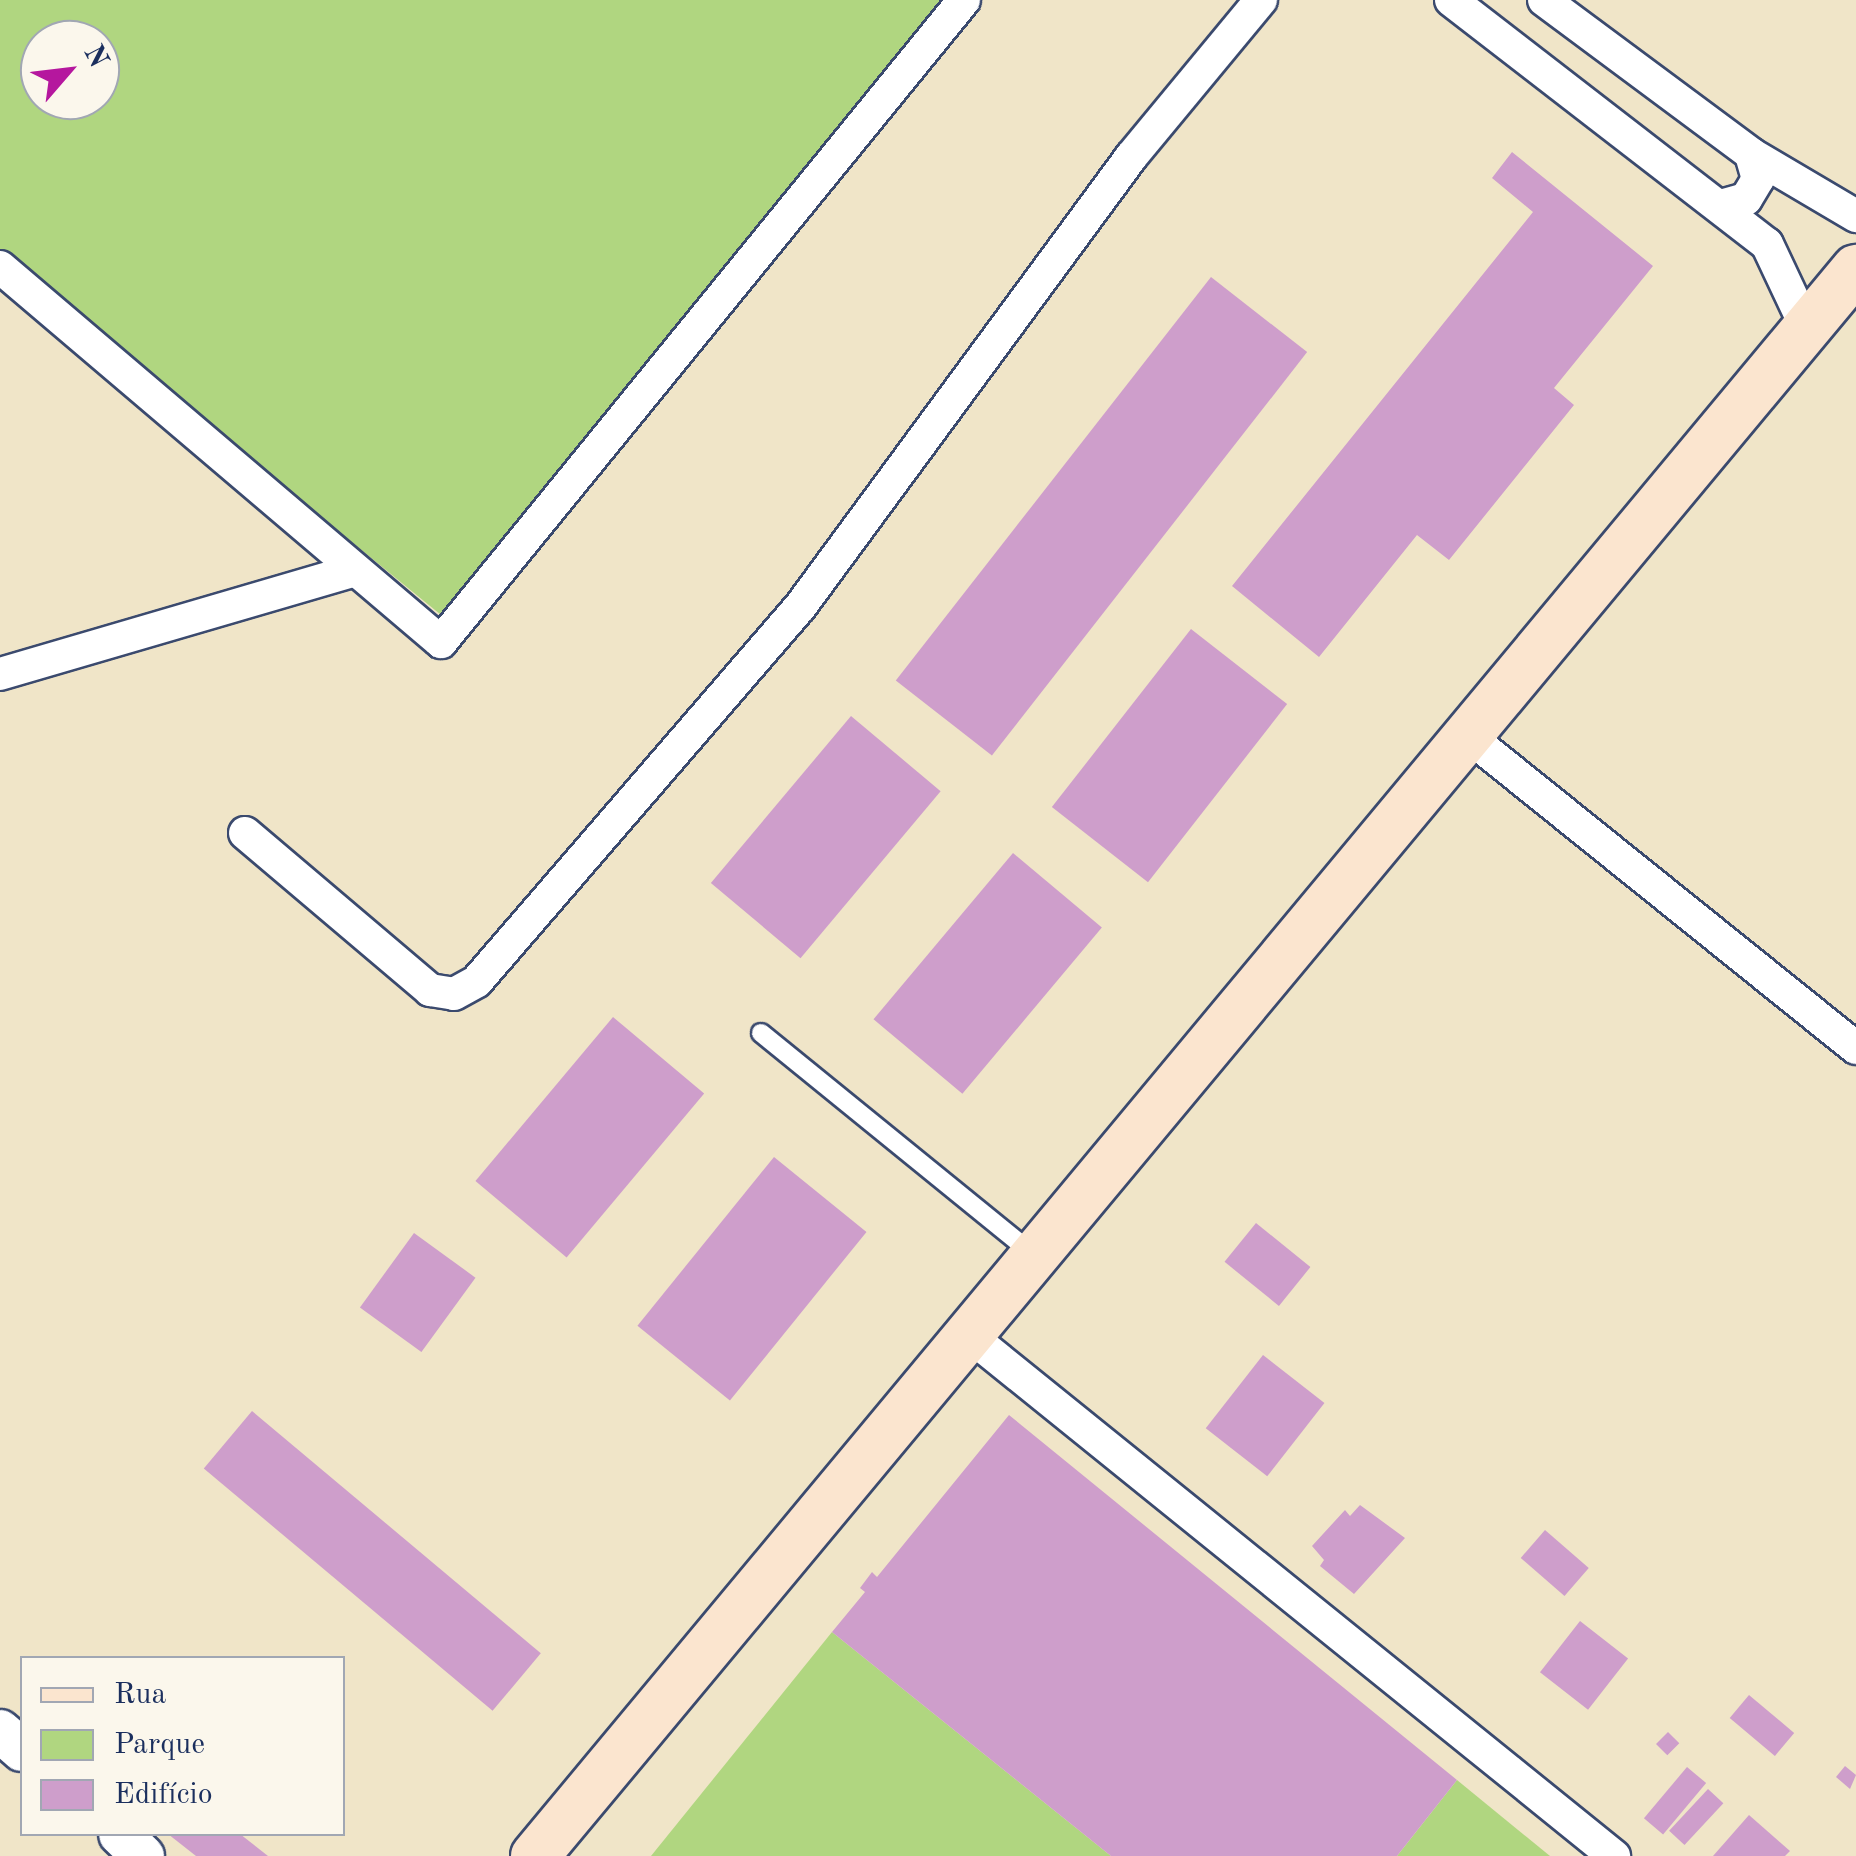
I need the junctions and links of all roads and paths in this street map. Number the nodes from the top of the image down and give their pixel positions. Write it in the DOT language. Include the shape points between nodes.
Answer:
graph roads {
  1 [pos="964,0"];
  2 [pos="1261,0"];
  3 [pos="1451,0"];
  4 [pos="1544,0"];
  5 [pos="1751,154"];
  6 [pos="1721,206"];
  7 [pos="1856,216"];
  8 [pos="0,267"];
  9 [pos="1856,268"];
  10 [pos="1806,327"];
  11 [pos="356,570"];
  12 [pos="0,674"];
  13 [pos="1468,736"];
  14 [pos="245,833"];
  15 [pos="761,1033"];
  16 [pos="1856,1048"];
  17 [pos="1037,1257"];
  18 [pos="970,1336"];
  19 [pos="0,1731"];
  20 [pos="20,1748"];
  21 [pos="122,1836"];
  22 [pos="143,1856"];
  23 [pos="535,1856"];
  24 [pos="1614,1856"];
  1 -- 11 [label="street" via="440,642"];
  2 -- 14 [label="street" via="1131,158 800,607 477,981 454,994 430,990"];
  3 -- 6 [label="street"];
  4 -- 5 [label="street"];
  5 -- 6 [label="street" via="1758,180 1746,199"];
  5 -- 7 [label="street"];
  6 -- 10 [label="street" via="1768,244"];
  8 -- 11 [label="street"];
  9 -- 10 [label="main road"];
  10 -- 13 [label="main road"];
  11 -- 12 [label="street"];
  13 -- 16 [label="street"];
  13 -- 17 [label="main road"];
  15 -- 17 [label="lane"];
  17 -- 18 [label="main road"];
  18 -- 23 [label="main road"];
  18 -- 24 [label="street"];
  19 -- 20 [label="street"];
  21 -- 22 [label="street"];
}
